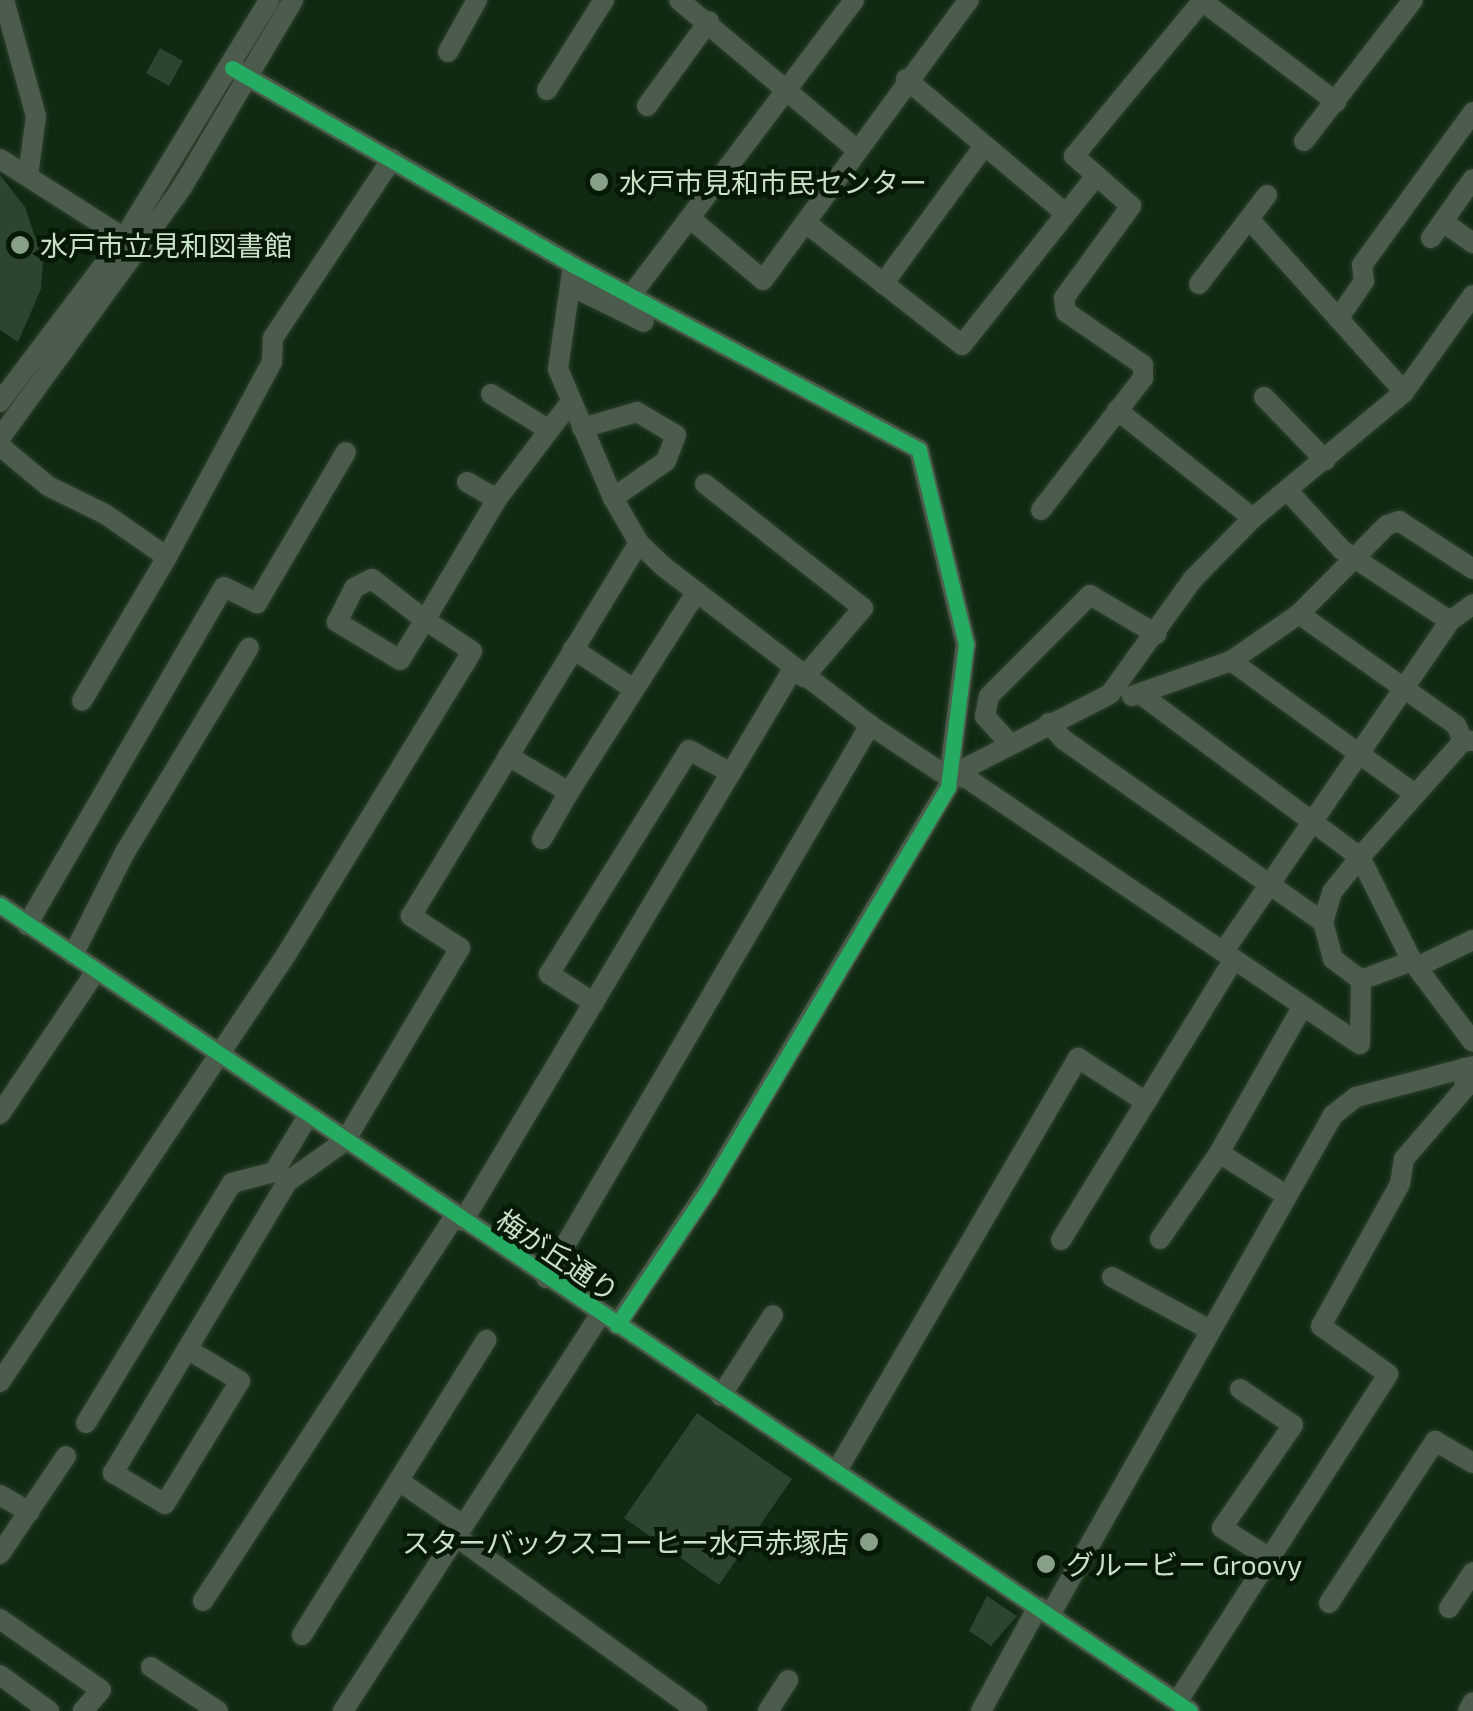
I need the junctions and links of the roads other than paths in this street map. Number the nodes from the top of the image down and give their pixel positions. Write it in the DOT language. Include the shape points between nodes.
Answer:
graph roads {
  1 [pos="4,0"];
  2 [pos="268,0"];
  3 [pos="294,0"];
  4 [pos="477,0"];
  5 [pos="604,0"];
  6 [pos="679,0"];
  7 [pos="854,0"];
  8 [pos="968,0"];
  9 [pos="1202,0"];
  10 [pos="1412,0"];
  11 [pos="709,21"];
  12 [pos="448,52"];
  13 [pos="241,74"];
  14 [pos="906,80"];
  15 [pos="788,88"];
  16 [pos="547,90"];
  17 [pos="1336,102"];
  18 [pos="647,106"];
  19 [pos="1473,112"];
  20 [pos="1304,142"];
  21 [pos="984,146"];
  22 [pos="855,148"];
  23 [pos="0,159"];
  24 [pos="392,159"];
  25 [pos="28,176"];
  26 [pos="1096,176"];
  27 [pos="1473,179"];
  28 [pos="1267,195"];
  29 [pos="1065,214"];
  30 [pos="691,219"];
  31 [pos="1249,219"];
  32 [pos="806,223"];
  33 [pos="124,238"];
  34 [pos="1473,242"];
  35 [pos="572,276"];
  36 [pos="883,284"];
  37 [pos="1199,284"];
  38 [pos="632,294"];
  39 [pos="1473,295"];
  40 [pos="1338,319"];
  41 [pos="644,322"];
  42 [pos="1454,322"];
  43 [pos="1473,334"];
  44 [pos="1404,392"];
  45 [pos="491,394"];
  46 [pos="1264,397"];
  47 [pos="0,402"];
  48 [pos="569,404"];
  49 [pos="1118,410"];
  50 [pos="582,428"];
  51 [pos="549,430"];
  52 [pos="0,438"];
  53 [pos="0,446"];
  54 [pos="346,452"];
  55 [pos="1325,460"];
  56 [pos="467,482"];
  57 [pos="705,484"];
  58 [pos="1287,490"];
  59 [pos="613,498"];
  60 [pos="498,499"];
  61 [pos="1042,510"];
  62 [pos="1253,518"];
  63 [pos="638,542"];
  64 [pos="166,557"];
  65 [pos="1356,558"];
  66 [pos="1473,569"];
  67 [pos="695,594"];
  68 [pos="1473,604"];
  69 [pos="1298,614"];
  70 [pos="1450,622"];
  71 [pos="1156,634"];
  72 [pos="248,648"];
  73 [pos="573,649"];
  74 [pos="1231,661"];
  75 [pos="798,673"];
  76 [pos="1404,687"];
  77 [pos="632,688"];
  78 [pos="1110,694"];
  79 [pos="1142,696"];
  80 [pos="82,702"];
  81 [pos="1050,723"];
  82 [pos="870,725"];
  83 [pos="1468,742"];
  84 [pos="1009,743"];
  85 [pos="1360,752"];
  86 [pos="508,756"];
  87 [pos="730,774"];
  88 [pos="952,776"];
  89 [pos="569,792"];
  90 [pos="1414,794"];
  91 [pos="1313,818"];
  92 [pos="542,838"];
  93 [pos="1360,857"];
  94 [pos="1266,881"];
  95 [pos="0,905"];
  96 [pos="1323,922"];
  97 [pos="27,925"];
  98 [pos="1473,940"];
  99 [pos="1230,953"];
  100 [pos="73,956"];
  101 [pos="1414,964"];
  102 [pos="96,970"];
  103 [pos="1362,980"];
  104 [pos="594,1003"];
  105 [pos="1301,1009"];
  106 [pos="1473,1042"];
  107 [pos="220,1056"];
  108 [pos="1468,1067"];
  109 [pos="1146,1102"];
  110 [pos="0,1114"];
  111 [pos="308,1116"];
  112 [pos="345,1141"];
  113 [pos="1218,1153"];
  114 [pos="1286,1195"];
  115 [pos="459,1219"];
  116 [pos="1160,1239"];
  117 [pos="1061,1240"];
  118 [pos="1112,1277"];
  119 [pos="546,1278"];
  120 [pos="773,1315"];
  121 [pos="609,1320"];
  122 [pos="1210,1330"];
  123 [pos="486,1340"];
  124 [pos="187,1349"];
  125 [pos="0,1382"];
  126 [pos="1240,1389"];
  127 [pos="721,1396"];
  128 [pos="86,1424"];
  129 [pos="66,1456"];
  130 [pos="1473,1464"];
  131 [pos="836,1472"];
  132 [pos="399,1481"];
  133 [pos="0,1495"];
  134 [pos="29,1512"];
  135 [pos="457,1529"];
  136 [pos="0,1554"];
  137 [pos="1268,1556"];
  138 [pos="1473,1572"];
  139 [pos="202,1601"];
  140 [pos="1329,1603"];
  141 [pos="1449,1608"];
  142 [pos="1044,1611"];
  143 [pos="0,1619"];
  144 [pos="302,1635"];
  145 [pos="151,1668"];
  146 [pos="0,1675"];
  147 [pos="788,1680"];
  148 [pos="1183,1707"];
  149 [pos="49,1711"];
  150 [pos="83,1711"];
  151 [pos="218,1711"];
  152 [pos="343,1711"];
  153 [pos="697,1711"];
  154 [pos="768,1711"];
  155 [pos="981,1711"];
  1 -- 25 [label="street" via="36,116"];
  2 -- 13 [label="street"];
  3 -- 13 [label="street"];
  4 -- 12 [label="street"];
  5 -- 16 [label="street"];
  6 -- 11 [label="street"];
  7 -- 15 [label="street"];
  8 -- 14 [label="street"];
  9 -- 17 [label="street"];
  9 -- 26 [label="street" via="1074,156"];
  10 -- 17 [label="street"];
  11 -- 15 [label="street"];
  11 -- 18 [label="street"];
  13 -- 24 [label="street"];
  13 -- 33 [label="street"];
  13 -- 52 [label="street" via="106,300"];
  14 -- 21 [label="street"];
  14 -- 22 [label="street"];
  15 -- 22 [label="street"];
  15 -- 30 [label="street"];
  17 -- 20 [label="street"];
  19 -- 40 [label="street" via="1362,264 1364,281"];
  21 -- 29 [label="street"];
  21 -- 36 [label="street"];
  22 -- 32 [label="street"];
  23 -- 25 [label="street"];
  24 -- 35 [label="street"];
  24 -- 64 [label="street" via="272,338 272,362"];
  25 -- 33 [label="street"];
  26 -- 29 [label="street"];
  26 -- 49 [label="street" via="1131,206 1064,298 1066,312 1143,365 1143,378"];
  27 -- 34 [label="street" via="1437,230"];
  28 -- 31 [label="street"];
  29 -- 36 [label="street" via="962,345"];
  30 -- 32 [label="street" via="763,280"];
  30 -- 38 [label="street"];
  31 -- 37 [label="street"];
  31 -- 40 [label="street"];
  32 -- 36 [label="street"];
  33 -- 47 [label="street"];
  35 -- 38 [label="street"];
  35 -- 41 [label="street"];
  35 -- 48 [label="street" via="558,352"];
  38 -- 88 [label="street" via="918,450 966,644"];
  39 -- 42 [label="street"];
  40 -- 44 [label="street"];
  42 -- 43 [label="street"];
  42 -- 44 [label="street"];
  44 -- 55 [label="street"];
  45 -- 51 [label="street"];
  46 -- 55 [label="street"];
  48 -- 50 [label="street"];
  48 -- 51 [label="street"];
  49 -- 61 [label="street"];
  49 -- 62 [label="street"];
  50 -- 59 [label="street"];
  50 -- 59 [label="street" via="637,412 676,435 666,461"];
  51 -- 60 [label="street"];
  53 -- 64 [label="street" via="48,486 105,514"];
  54 -- 97 [label="street" via="257,603 224,587"];
  55 -- 58 [label="street"];
  56 -- 60 [label="street"];
  57 -- 75 [label="street" via="863,608"];
  58 -- 62 [label="street"];
  58 -- 65 [label="street"];
  59 -- 63 [label="street"];
  60 -- 107 [label="street" via="425,620 472,651"];
  62 -- 71 [label="street" via="1194,579"];
  63 -- 67 [label="street"];
  63 -- 73 [label="street"];
  64 -- 80 [label="street"];
  65 -- 66 [label="street" via="1398,521"];
  65 -- 69 [label="street"];
  65 -- 70 [label="street"];
  67 -- 75 [label="street"];
  67 -- 77 [label="street"];
  68 -- 70 [label="street"];
  69 -- 74 [label="street"];
  69 -- 76 [label="street"];
  70 -- 76 [label="street"];
  71 -- 78 [label="street"];
  71 -- 84 [label="street" via="1090,595 989,696 985,716"];
  72 -- 100 [label="street" via="124,854"];
  73 -- 77 [label="street"];
  73 -- 86 [label="street"];
  74 -- 79 [label="street"];
  74 -- 85 [label="street"];
  75 -- 82 [label="street"];
  75 -- 87 [label="street"];
  76 -- 83 [label="street" via="1456,725"];
  76 -- 85 [label="street"];
  77 -- 89 [label="street"];
  78 -- 79 [label="street"];
  78 -- 81 [label="street"];
  79 -- 91 [label="street"];
  81 -- 84 [label="street"];
  81 -- 94 [label="street" via="1064,740"];
  82 -- 88 [label="street"];
  82 -- 119 [label="street"];
  83 -- 90 [label="street"];
  84 -- 88 [label="street"];
  85 -- 90 [label="street"];
  85 -- 91 [label="street"];
  86 -- 89 [label="street"];
  86 -- 112 [label="street" via="411,916 460,948"];
  87 -- 104 [label="street"];
  87 -- 104 [label="street" via="689,750 549,974"];
  88 -- 99 [label="street" via="968,779"];
  88 -- 121 [label="street" via="710,1188"];
  89 -- 92 [label="street"];
  90 -- 93 [label="street"];
  91 -- 93 [label="street"];
  91 -- 94 [label="street"];
  93 -- 96 [label="street" via="1332,892"];
  93 -- 101 [label="street"];
  94 -- 96 [label="street"];
  94 -- 99 [label="street"];
  95 -- 97 [label="street, 梅が丘通り"];
  96 -- 103 [label="street" via="1333,959"];
  97 -- 100 [label="street, 梅が丘通り"];
  98 -- 101 [label="street"];
  99 -- 105 [label="street"];
  99 -- 109 [label="street"];
  100 -- 102 [label="street, 梅が丘通り"];
  101 -- 103 [label="street"];
  101 -- 106 [label="street"];
  102 -- 107 [label="street, 梅が丘通り"];
  102 -- 110 [label="street"];
  103 -- 105 [label="street" via="1360,1044"];
  104 -- 115 [label="street"];
  105 -- 113 [label="street"];
  107 -- 111 [label="street, 梅が丘通り"];
  107 -- 125 [label="street"];
  108 -- 114 [label="street" via="1343,1104"];
  108 -- 137 [label="street" via="1465,1088 1404,1158 1400,1184 1320,1326 1388,1374"];
  109 -- 117 [label="street"];
  109 -- 131 [label="street" via="1078,1058"];
  111 -- 112 [label="street, 梅が丘通り"];
  111 -- 128 [label="street" via="274,1172 232,1183"];
  112 -- 115 [label="street, 梅が丘通り"];
  112 -- 124 [label="street" via="288,1182"];
  113 -- 114 [label="street"];
  113 -- 116 [label="street"];
  114 -- 122 [label="street"];
  115 -- 119 [label="street, 梅が丘通り"];
  115 -- 139 [label="street"];
  118 -- 122 [label="street"];
  119 -- 121 [label="street, 梅が丘通り"];
  120 -- 127 [label="street"];
  121 -- 127 [label="street, 梅が丘通り"];
  121 -- 135 [label="street"];
  122 -- 142 [label="street"];
  123 -- 132 [label="street"];
  124 -- 124 [label="street" via="113,1473 165,1504 240,1380"];
  126 -- 137 [label="street" via="1292,1424 1222,1528"];
  127 -- 131 [label="street, 梅が丘通り"];
  129 -- 134 [label="street"];
  130 -- 140 [label="street" via="1435,1441"];
  131 -- 142 [label="street, 梅が丘通り"];
  132 -- 135 [label="street"];
  132 -- 144 [label="street"];
  133 -- 134 [label="street"];
  134 -- 136 [label="street"];
  135 -- 152 [label="street"];
  135 -- 153 [label="street"];
  137 -- 148 [label="street"];
  138 -- 141 [label="street"];
  142 -- 148 [label="street, 梅が丘通り"];
  142 -- 155 [label="street"];
  143 -- 150 [label="street" via="101,1690"];
  145 -- 151 [label="street"];
  146 -- 149 [label="street"];
  147 -- 154 [label="street"];
}
